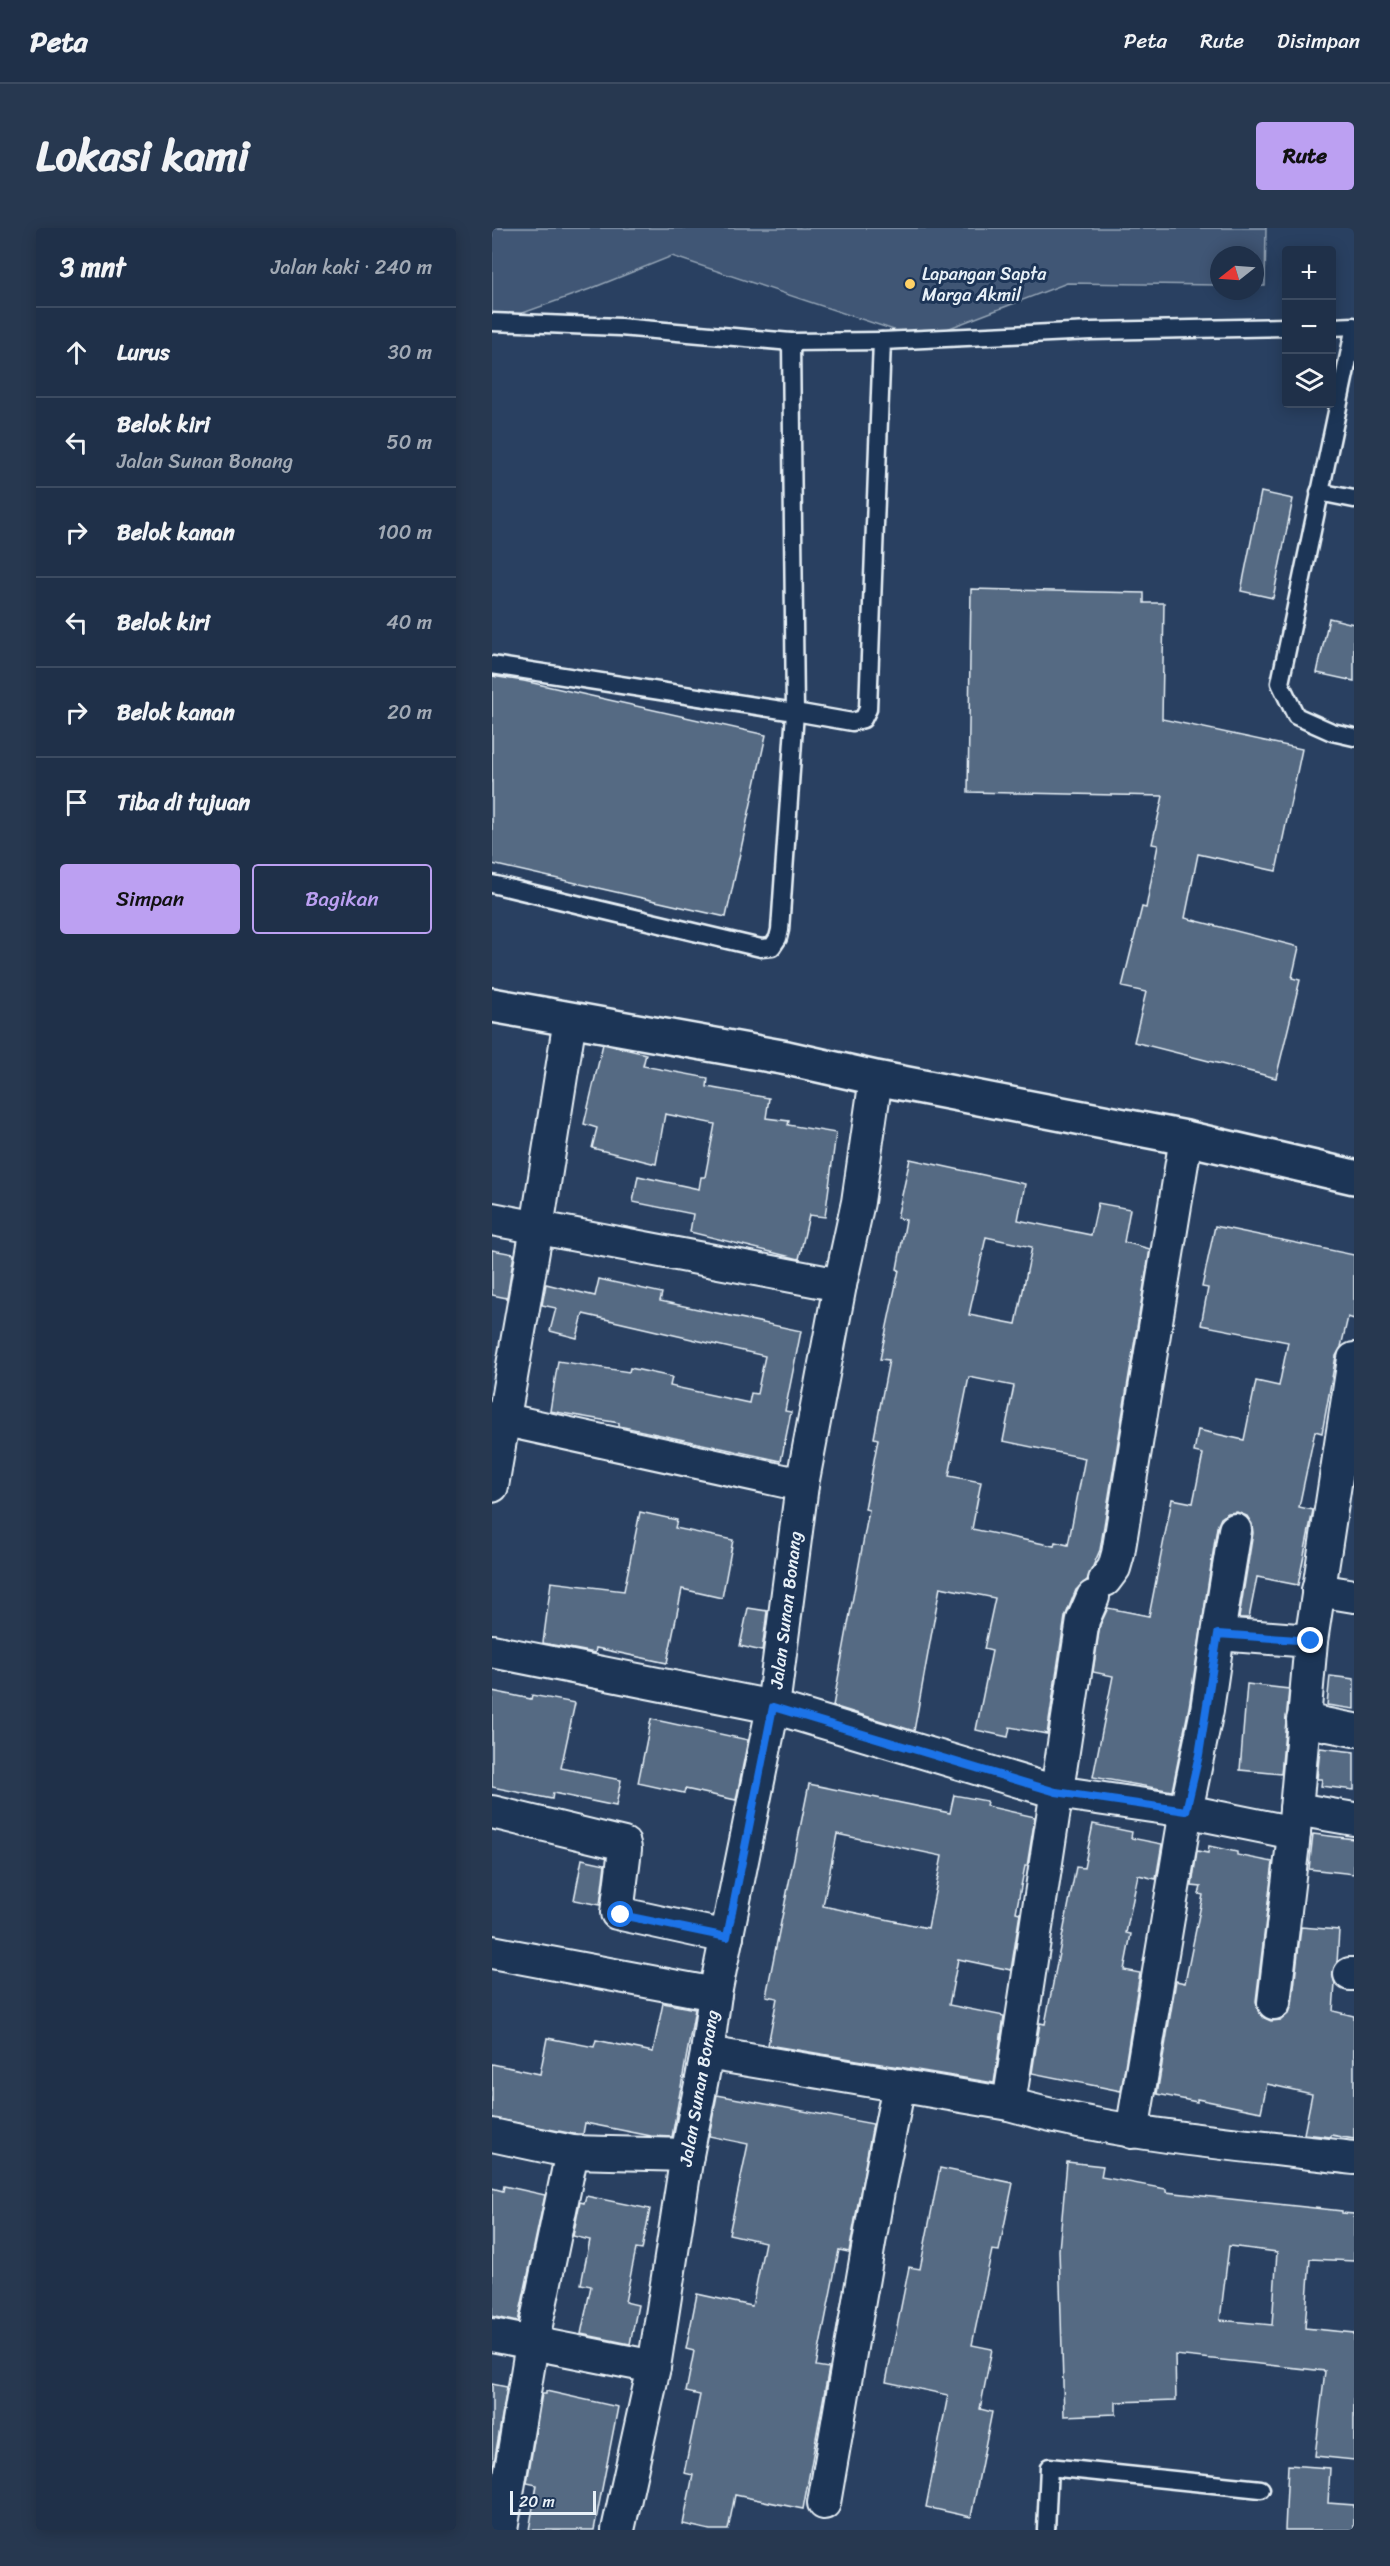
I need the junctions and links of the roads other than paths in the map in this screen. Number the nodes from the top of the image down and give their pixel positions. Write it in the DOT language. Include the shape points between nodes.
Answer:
graph roads {
  1 [pos="492,322"];
  2 [pos="1354,326"];
  3 [pos="1282,327"];
  4 [pos="1336,327"];
  5 [pos="1354,331"];
  6 [pos="882,341"];
  7 [pos="791,342"];
  8 [pos="1319,492"];
  9 [pos="1354,500"];
  10 [pos="492,665"];
  11 [pos="795,712"];
  12 [pos="1354,737"];
  13 [pos="492,884"];
  14 [pos="492,1005"];
  15 [pos="570,1019"];
  16 [pos="876,1078"];
  17 [pos="1186,1138"];
  18 [pos="1354,1177"];
  19 [pos="492,1219"];
  20 [pos="537,1228"];
  21 [pos="840,1285"];
  22 [pos="1354,1359"];
  23 [pos="498,1418"];
  24 [pos="802,1485"];
  25 [pos="492,1486"];
  26 [pos="1235,1530"];
  27 [pos="1318,1590"];
  28 [pos="1354,1596"];
  29 [pos="1218,1634"];
  30 [pos="1311,1641"];
  31 [pos="492,1651"];
  32 [pos="773,1707"];
  33 [pos="1304,1720"];
  34 [pos="1354,1730"];
  35 [pos="1056,1792"];
  36 [pos="1186,1811"];
  37 [pos="492,1812"];
  38 [pos="1354,1819"];
  39 [pos="1295,1821"];
  40 [pos="727,1937"];
  41 [pos="492,1952"];
  42 [pos="715,1994"];
  43 [pos="1274,2003"];
  44 [pos="707,2053"];
  45 [pos="899,2085"];
  46 [pos="1009,2104"];
  47 [pos="1132,2132"];
  48 [pos="492,2135"];
  49 [pos="572,2152"];
  50 [pos="687,2155"];
  51 [pos="1354,2158"];
  52 [pos="492,2335"];
  53 [pos="532,2344"];
  54 [pos="654,2367"];
  55 [pos="1261,2489"];
  56 [pos="824,2503"];
  57 [pos="501,2530"];
  58 [pos="618,2530"];
  59 [pos="1046,2530"];
  1 -- 7 [label="lane" via="620,327"];
  2 -- 4 [label="lane"];
  3 -- 6 [label="lane"];
  5 -- 8 [label="lane"];
  6 -- 7 [label="lane"];
  6 -- 11 [label="lane" via="868,709 863,719 852,722"];
  7 -- 11 [label="lane"];
  8 -- 9 [label="lane"];
  8 -- 12 [label="lane" via="1280,684 1296,716"];
  10 -- 11 [label="lane"];
  11 -- 13 [label="lane" via="780,930 772,947 761,948"];
  14 -- 15 [label="main road"];
  15 -- 16 [label="main road"];
  15 -- 20 [label="street"];
  16 -- 17 [label="main road"];
  16 -- 21 [label="street, Jalan Sunan Bonang" via="858,1202"];
  17 -- 18 [label="main road"];
  17 -- 35 [label="street" via="1118,1554 1114,1568 1083,1620"];
  19 -- 20 [label="street"];
  20 -- 21 [label="street"];
  20 -- 23 [label="street"];
  21 -- 24 [label="street, Jalan Sunan Bonang"];
  22 -- 27 [label="street"];
  23 -- 24 [label="street"];
  23 -- 25 [label="street"];
  24 -- 32 [label="street, Jalan Sunan Bonang"];
  26 -- 29 [label="street"];
  27 -- 28 [label="street"];
  27 -- 30 [label="street"];
  29 -- 30 [label="street"];
  29 -- 36 [label="street"];
  30 -- 33 [label="street"];
  31 -- 32 [label="street"];
  32 -- 35 [label="street"];
  32 -- 40 [label="street, Jalan Sunan Bonang"];
  33 -- 34 [label="street"];
  33 -- 39 [label="street"];
  35 -- 36 [label="street"];
  35 -- 46 [label="street"];
  36 -- 39 [label="street"];
  36 -- 47 [label="street"];
  37 -- 40 [label="street" via="624,1844 617,1913"];
  38 -- 39 [label="street"];
  39 -- 43 [label="street"];
  40 -- 42 [label="street, Jalan Sunan Bonang"];
  41 -- 42 [label="street"];
  42 -- 44 [label="street, Jalan Sunan Bonang"];
  44 -- 45 [label="street"];
  44 -- 50 [label="street, Jalan Sunan Bonang"];
  45 -- 46 [label="street"];
  45 -- 56 [label="street"];
  46 -- 47 [label="street"];
  47 -- 51 [label="street"];
  48 -- 49 [label="street"];
  49 -- 50 [label="street"];
  49 -- 53 [label="street"];
  50 -- 54 [label="street, Jalan Sunan Bonang"];
  52 -- 53 [label="street"];
  53 -- 54 [label="street"];
  53 -- 57 [label="street"];
  54 -- 58 [label="street, Jalan Sunan Bonang"];
  55 -- 59 [label="lane" via="1049,2467"];
}
